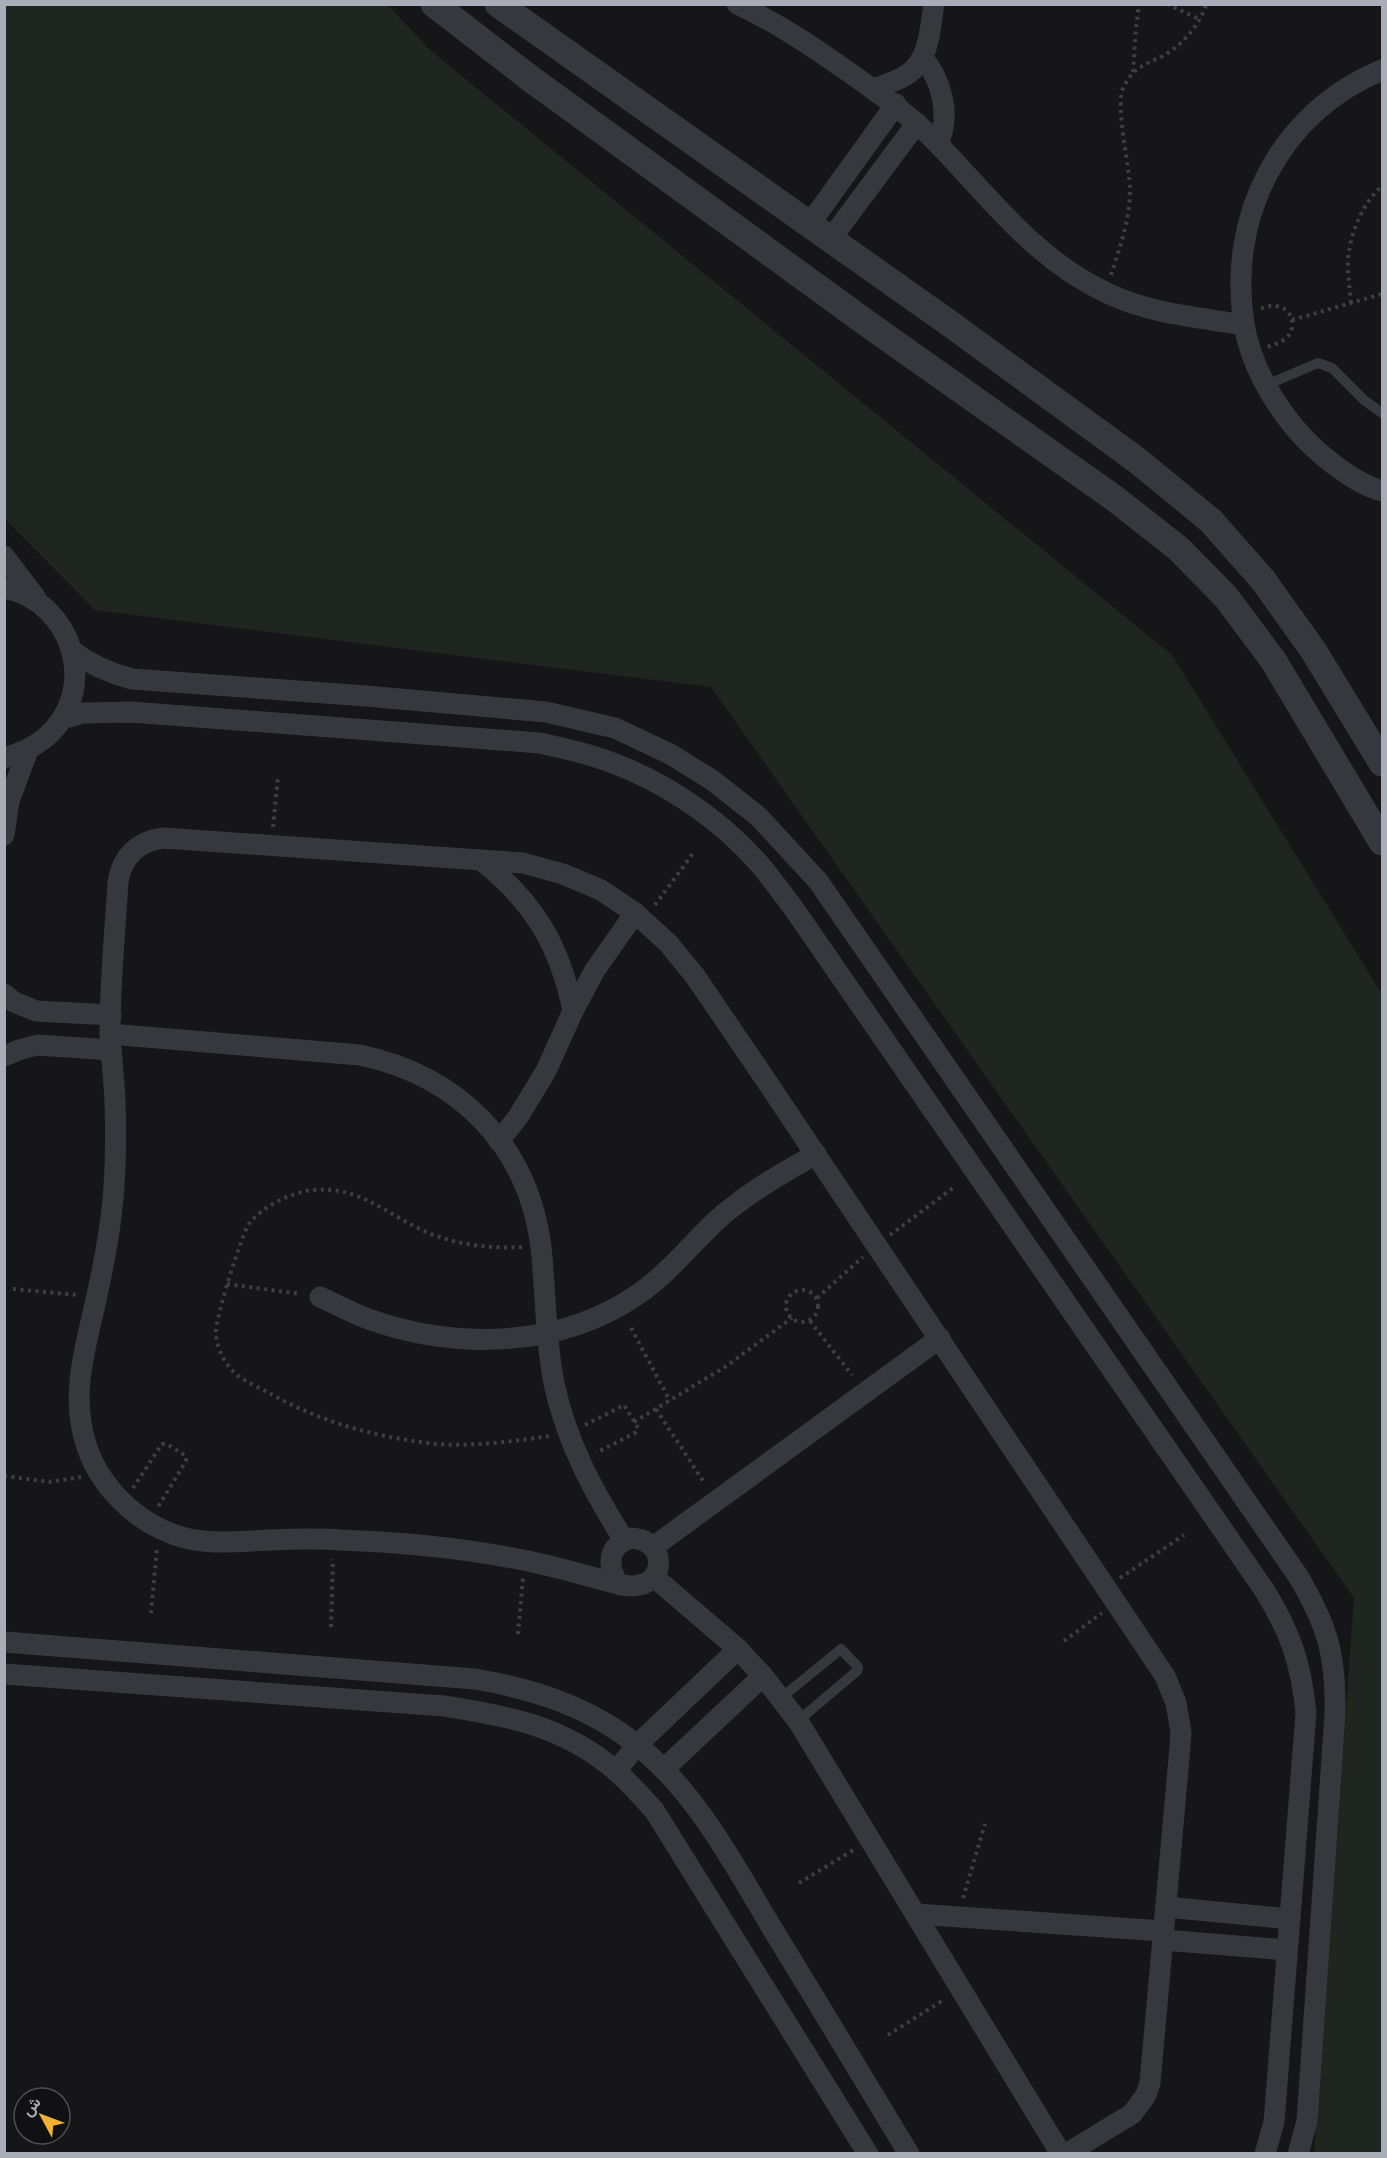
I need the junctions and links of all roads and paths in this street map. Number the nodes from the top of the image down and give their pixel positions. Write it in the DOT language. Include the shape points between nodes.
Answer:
graph roads {
  1 [pos="434,4"];
  2 [pos="498,4"];
  3 [pos="737,4"];
  4 [pos="934,4"];
  5 [pos="1139,4"];
  6 [pos="1167,4"];
  7 [pos="1206,4"];
  8 [pos="1199,19"];
  9 [pos="923,58"];
  10 [pos="1383,70"];
  11 [pos="1133,73"];
  12 [pos="873,89"];
  13 [pos="896,104"];
  14 [pos="917,123"];
  15 [pos="938,143"];
  16 [pos="1383,186"];
  17 [pos="820,233"];
  18 [pos="1106,293"];
  19 [pos="1383,294"];
  20 [pos="1351,303"];
  21 [pos="1244,318"];
  22 [pos="1292,320"];
  23 [pos="1252,353"];
  24 [pos="1266,385"];
  25 [pos="1383,413"];
  26 [pos="1381,487"];
  27 [pos="4,556"];
  28 [pos="4,588"];
  29 [pos="38,601"];
  30 [pos="72,651"];
  31 [pos="62,719"];
  32 [pos="28,750"];
  33 [pos="4,758"];
  34 [pos="1383,764"];
  35 [pos="278,777"];
  36 [pos="4,835"];
  37 [pos="1383,842"];
  38 [pos="271,846"];
  39 [pos="694,852"];
  40 [pos="482,861"];
  41 [pos="639,917"];
  42 [pos="4,994"];
  43 [pos="573,1011"];
  44 [pos="111,1033"];
  45 [pos="4,1056"];
  46 [pos="500,1141"];
  47 [pos="816,1154"];
  48 [pos="952,1188"];
  49 [pos="877,1245"];
  50 [pos="227,1284"];
  51 [pos="13,1289"];
  52 [pos="97,1297"];
  53 [pos="320,1297"];
  54 [pos="817,1298"];
  55 [pos="792,1318"];
  56 [pos="810,1320"];
  57 [pos="631,1328"];
  58 [pos="546,1335"];
  59 [pos="940,1338"];
  60 [pos="852,1375"];
  61 [pos="670,1401"];
  62 [pos="656,1409"];
  63 [pos="634,1422"];
  64 [pos="568,1433"];
  65 [pos="579,1462"];
  66 [pos="98,1471"];
  67 [pos="4,1476"];
  68 [pos="703,1481"];
  69 [pos="123,1503"];
  70 [pos="153,1526"];
  71 [pos="1184,1535"];
  72 [pos="333,1539"];
  73 [pos="624,1540"];
  74 [pos="652,1547"];
  75 [pos="524,1560"];
  76 [pos="654,1577"];
  77 [pos="618,1584"];
  78 [pos="1112,1595"];
  79 [pos="151,1613"];
  80 [pos="331,1628"];
  81 [pos="518,1634"];
  82 [pos="1064,1641"];
  83 [pos="4,1642"];
  84 [pos="738,1649"];
  85 [pos="4,1674"];
  86 [pos="763,1676"];
  87 [pos="781,1698"];
  88 [pos="798,1721"];
  89 [pos="637,1745"];
  90 [pos="664,1769"];
  91 [pos="616,1771"];
  92 [pos="985,1824"];
  93 [pos="871,1839"];
  94 [pos="799,1883"];
  95 [pos="1166,1907"];
  96 [pos="916,1914"];
  97 [pos="957,1917"];
  98 [pos="1290,1919"];
  99 [pos="1163,1936"];
  100 [pos="1287,1950"];
  101 [pos="961,1988"];
  102 [pos="888,2035"];
  103 [pos="868,2154"];
  104 [pos="909,2154"];
  105 [pos="1064,2154"];
  106 [pos="1265,2154"];
  107 [pos="1298,2154"];
  1 -- 37 [label="street" via="1179,549 1226,597 1273,660"];
  2 -- 17 [label="street"];
  3 -- 12 [label="street" via="791,31"];
  4 -- 9 [label="street"];
  5 -- 11 [label="path"];
  6 -- 8 [label="path"];
  7 -- 8 [label="path"];
  8 -- 11 [label="path" via="1188,36"];
  9 -- 12 [label="street" via="907,76"];
  9 -- 15 [label="street" via="935,76 941,97 943,126"];
  10 -- 21 [label="street" via="1357,81 1311,115 1274,159 1250,212 1240,268"];
  11 -- 18 [label="path" via="1123,88 1121,110 1130,193 1125,232"];
  12 -- 13 [label="street"];
  13 -- 14 [label="street"];
  13 -- 17 [label="street"];
  14 -- 15 [label="street"];
  14 -- 17 [label="street"];
  15 -- 18 [label="street" via="1028,241"];
  16 -- 20 [label="path" via="1357,220 1348,253"];
  17 -- 34 [label="street" via="1138,461 1210,521 1263,580 1313,650"];
  18 -- 21 [label="street" via="1147,309"];
  19 -- 20 [label="path"];
  20 -- 22 [label="path"];
  21 -- 22 [label="path" via="1277,306 1287,311"];
  21 -- 23 [label="street"];
  22 -- 23 [label="path" via="1293,328 1287,338"];
  23 -- 24 [label="street"];
  24 -- 25 [label="lane" via="1318,363 1332,368"];
  24 -- 26 [label="street" via="1305,441 1339,469"];
  27 -- 29 [label="street"];
  28 -- 29 [label="street"];
  29 -- 30 [label="street" via="53,614"];
  30 -- 31 [label="street" via="75,674"];
  30 -- 107 [label="street" via="110,674 132,679 546,712 615,728 670,754 712,780 759,817 818,881 1317,1607 1336,1677 1335,1714 1307,2121"];
  31 -- 32 [label="street" via="47,737"];
  31 -- 98 [label="street" via="83,713 123,711 540,743 590,755 638,774 683,799 724,830 761,866 1282,1619 1295,1649 1306,1713"];
  32 -- 33 [label="street"];
  32 -- 36 [label="street" via="12,793"];
  35 -- 38 [label="path"];
  38 -- 40 [label="street"];
  38 -- 44 [label="street" via="164,838 145,842 129,855 118,882"];
  39 -- 41 [label="path"];
  40 -- 41 [label="street" via="523,864 563,873 601,890"];
  40 -- 43 [label="street" via="520,895 549,938"];
  41 -- 43 [label="street" via="608,951"];
  41 -- 47 [label="street" via="668,943 695,976"];
  42 -- 44 [label="street" via="36,1011"];
  43 -- 46 [label="street" via="546,1071"];
  44 -- 45 [label="street" via="37,1045"];
  44 -- 46 [label="street" via="384,1060 448,1091"];
  44 -- 52 [label="street" via="116,1149 112,1209"];
  46 -- 58 [label="street" via="518,1171 534,1214"];
  47 -- 49 [label="street"];
  47 -- 58 [label="street" via="742,1199 637,1295 615,1309"];
  48 -- 49 [label="path"];
  49 -- 54 [label="path"];
  49 -- 59 [label="street"];
  50 -- 53 [label="path"];
  51 -- 52 [label="path"];
  52 -- 66 [label="street" via="80,1370 78,1404 84,1439"];
  53 -- 58 [label="street" via="373,1321 429,1336 488,1340"];
  54 -- 55 [label="path" via="803,1290 792,1294 786,1303"];
  54 -- 56 [label="path" via="818,1309"];
  55 -- 56 [label="path" via="802,1323"];
  55 -- 61 [label="path"];
  56 -- 60 [label="path"];
  57 -- 61 [label="path"];
  58 -- 64 [label="street"];
  59 -- 74 [label="street"];
  59 -- 78 [label="street"];
  61 -- 62 [label="path"];
  62 -- 63 [label="path"];
  62 -- 68 [label="path"];
  63 -- 64 [label="path" via="623,1405"];
  63 -- 65 [label="path" via="638,1428 635,1433"];
  64 -- 65 [label="street"];
  65 -- 73 [label="street"];
  66 -- 67 [label="path" via="62,1481"];
  66 -- 69 [label="street"];
  69 -- 70 [label="street"];
  69 -- 70 [label="path" via="162,1444 186,1456"];
  70 -- 72 [label="street" via="184,1538 216,1544"];
  70 -- 79 [label="path"];
  71 -- 78 [label="path"];
  72 -- 75 [label="street" via="418,1544"];
  72 -- 80 [label="path"];
  73 -- 74 [label="street" via="639,1539"];
  73 -- 77 [label="street" via="609,1560"];
  74 -- 76 [label="street" via="658,1562"];
  75 -- 77 [label="street"];
  75 -- 81 [label="path"];
  76 -- 77 [label="street" via="641,1586"];
  76 -- 84 [label="street"];
  78 -- 82 [label="path"];
  78 -- 95 [label="street" via="1165,1676 1179,1718"];
  83 -- 89 [label="street" via="475,1679 557,1699 601,1720"];
  84 -- 86 [label="street"];
  84 -- 89 [label="street"];
  85 -- 91 [label="street" via="444,1706 503,1715 546,1728 587,1749"];
  86 -- 87 [label="street"];
  86 -- 90 [label="street"];
  87 -- 88 [label="street"];
  87 -- 88 [label="lane" via="841,1649 858,1668"];
  88 -- 93 [label="street"];
  89 -- 90 [label="street"];
  89 -- 91 [label="street"];
  90 -- 104 [label="street" via="706,1819"];
  91 -- 103 [label="street" via="654,1809"];
  92 -- 97 [label="path"];
  93 -- 94 [label="path"];
  93 -- 96 [label="street"];
  95 -- 98 [label="street"];
  95 -- 99 [label="street"];
  96 -- 97 [label="street"];
  96 -- 101 [label="street"];
  97 -- 99 [label="street"];
  98 -- 100 [label="street"];
  99 -- 100 [label="street"];
  99 -- 105 [label="street" via="1152,2070 1146,2095 1132,2114"];
  100 -- 106 [label="street" via="1274,2122"];
  101 -- 102 [label="path"];
  101 -- 105 [label="street"];
}
